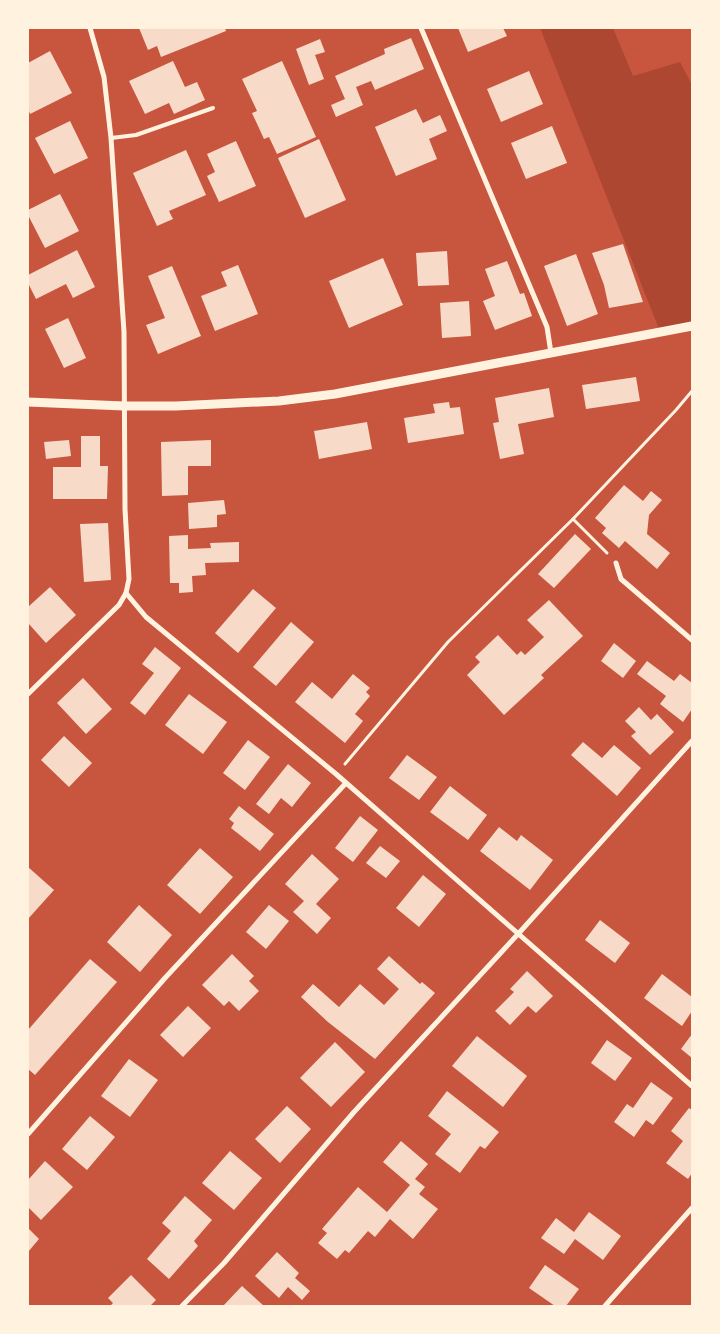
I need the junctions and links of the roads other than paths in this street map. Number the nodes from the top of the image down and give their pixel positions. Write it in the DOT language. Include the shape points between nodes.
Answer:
graph roads {
  1 [pos="90,28"];
  2 [pos="421,28"];
  3 [pos="213,108"];
  4 [pos="111,138"];
  5 [pos="692,326"];
  6 [pos="551,353"];
  7 [pos="28,402"];
  8 [pos="124,406"];
  9 [pos="616,563"];
  10 [pos="126,593"];
  11 [pos="692,640"];
  12 [pos="28,694"];
  13 [pos="692,741"];
  14 [pos="346,783"];
  15 [pos="519,933"];
  16 [pos="692,1086"];
  17 [pos="28,1134"];
  18 [pos="692,1208"];
  19 [pos="182,1306"];
  20 [pos="605,1306"];
  1 -- 4 [label="street" via="104,77"];
  2 -- 6 [label="street" via="547,327"];
  3 -- 4 [label="lane" via="136,136"];
  4 -- 8 [label="street" via="124,332"];
  5 -- 6 [label="street"];
  6 -- 8 [label="street" via="335,394 279,401"];
  7 -- 8 [label="street"];
  8 -- 10 [label="street" via="129,580"];
  9 -- 11 [label="street" via="621,579"];
  10 -- 12 [label="street" via="119,605"];
  10 -- 14 [label="street" via="146,617"];
  13 -- 15 [label="street"];
  14 -- 15 [label="street"];
  14 -- 17 [label="street"];
  15 -- 16 [label="street"];
  15 -- 19 [label="street"];
  18 -- 20 [label="street"];
}
